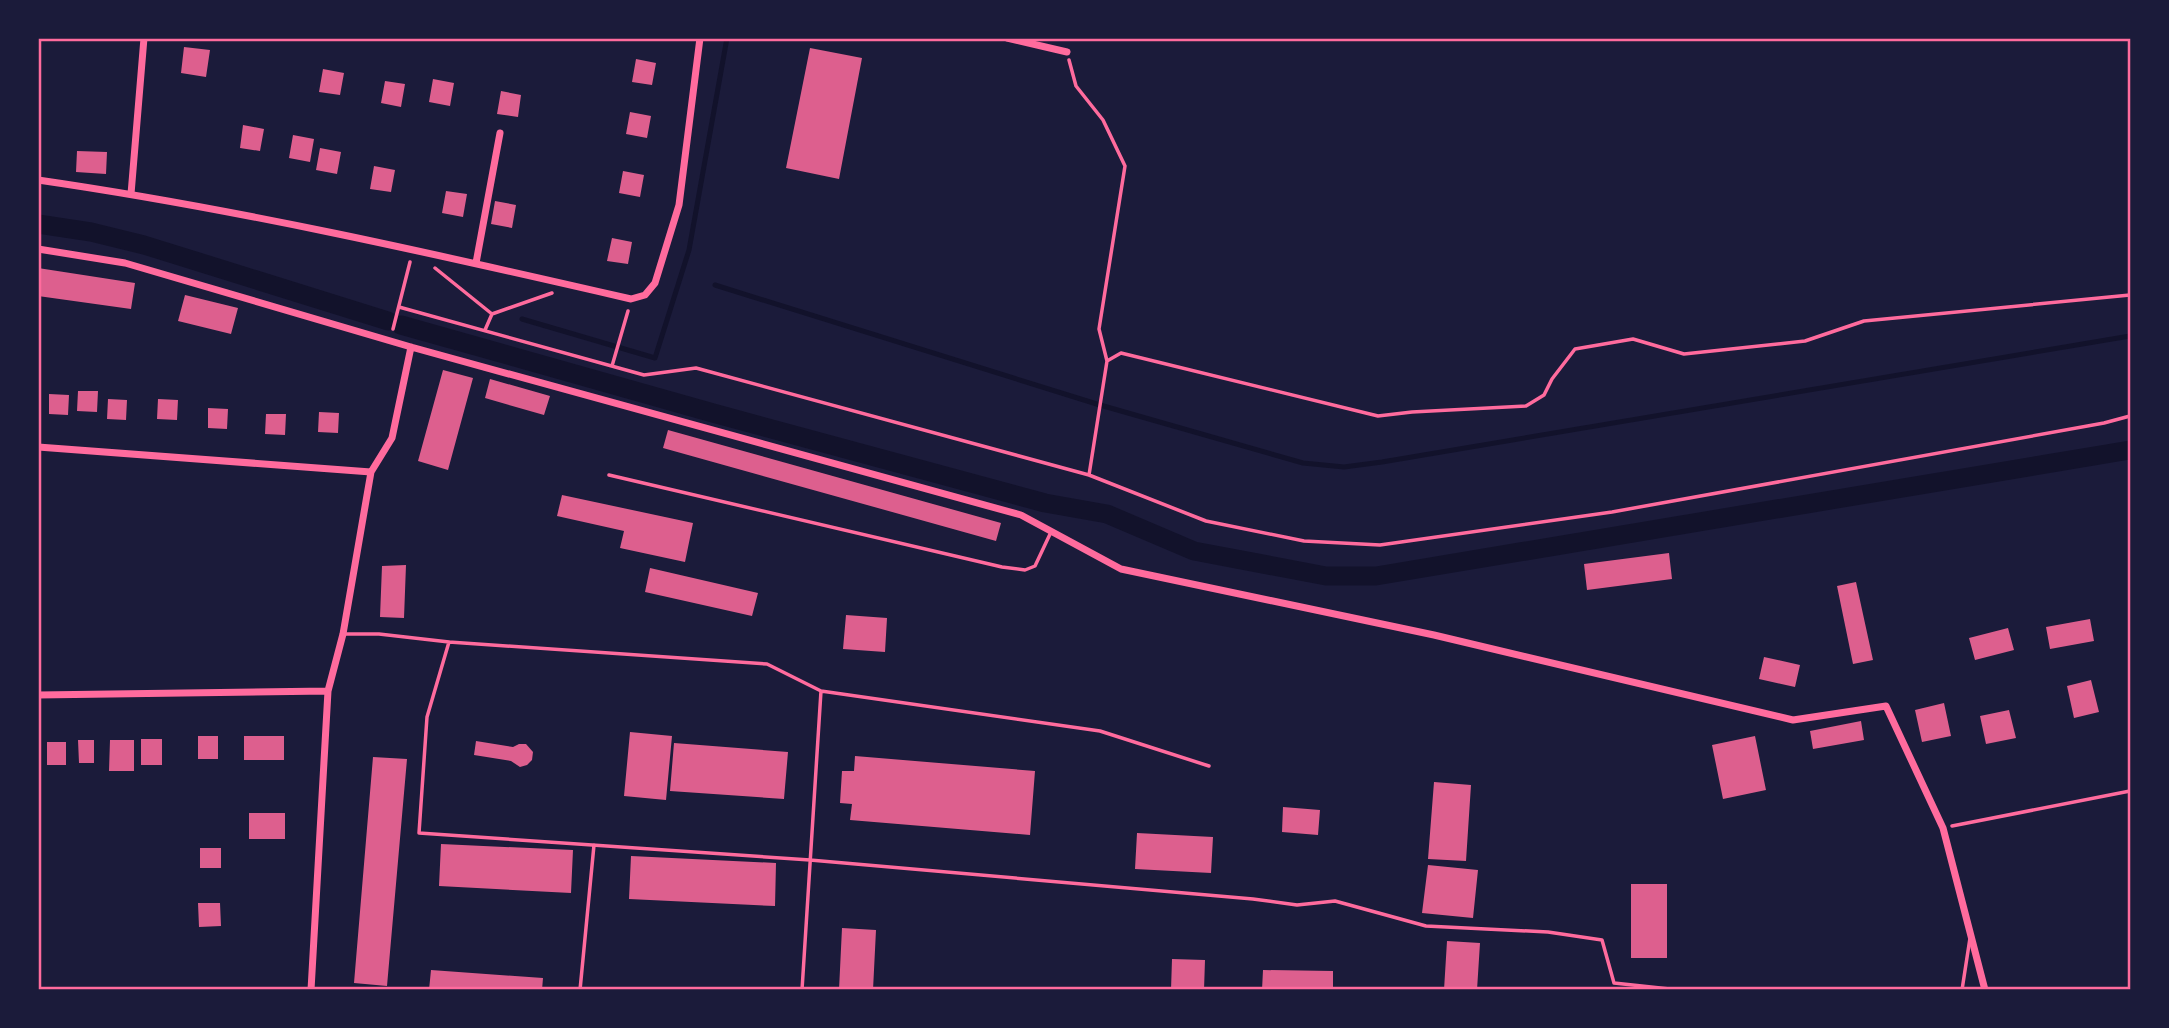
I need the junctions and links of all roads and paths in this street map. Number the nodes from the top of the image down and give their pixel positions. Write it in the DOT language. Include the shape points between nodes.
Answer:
graph roads {
  1 [pos="144,38"];
  2 [pos="700,38"];
  3 [pos="1007,38"];
  4 [pos="1067,52"];
  5 [pos="500,133"];
  6 [pos="38,180"];
  7 [pos="131,194"];
  8 [pos="38,249"];
  9 [pos="413,251"];
  10 [pos="476,263"];
  11 [pos="433,267"];
  12 [pos="574,286"];
  13 [pos="2130,295"];
  14 [pos="631,299"];
  15 [pos="399,307"];
  16 [pos="492,314"];
  17 [pos="485,330"];
  18 [pos="390,341"];
  19 [pos="411,347"];
  20 [pos="1107,361"];
  21 [pos="612,366"];
  22 [pos="2130,416"];
  23 [pos="38,447"];
  24 [pos="371,472"];
  25 [pos="609,475"];
  26 [pos="1089,475"];
  27 [pos="1051,532"];
  28 [pos="343,634"];
  29 [pos="449,642"];
  30 [pos="328,691"];
  31 [pos="821,691"];
  32 [pos="38,695"];
  33 [pos="1209,766"];
  34 [pos="2130,790"];
  35 [pos="1943,828"];
  36 [pos="594,845"];
  37 [pos="810,860"];
  38 [pos="1970,933"];
  39 [pos="312,989"];
  40 [pos="580,989"];
  41 [pos="802,989"];
  42 [pos="1679,989"];
  43 [pos="1962,989"];
  44 [pos="1985,989"];
  1 -- 7 [label="street"];
  2 -- 14 [label="street" via="679,205 654,283 645,295"];
  3 -- 4 [label="street"];
  4 -- 20 [label="path" via="1076,86 1103,120 1125,166 1099,329"];
  5 -- 10 [label="street"];
  6 -- 7 [label="street"];
  7 -- 9 [label="street"];
  8 -- 18 [label="street" via="125,263"];
  9 -- 10 [label="street"];
  9 -- 15 [label="path"];
  10 -- 12 [label="street"];
  11 -- 16 [label="path"];
  12 -- 14 [label="street"];
  12 -- 16 [label="path"];
  13 -- 20 [label="path" via="1864,321 1805,341 1684,354 1633,339 1575,348 1544,395 1527,406 1378,416 1121,354"];
  14 -- 21 [label="path"];
  15 -- 17 [label="path"];
  15 -- 18 [label="path"];
  16 -- 17 [label="path"];
  17 -- 21 [label="path"];
  18 -- 19 [label="street"];
  19 -- 24 [label="street" via="392,438"];
  19 -- 27 [label="street" via="1021,516"];
  20 -- 26 [label="path"];
  21 -- 26 [label="path" via="644,375 696,368"];
  22 -- 26 [label="path" via="1612,512 1380,545 1304,541 1206,521"];
  23 -- 24 [label="street"];
  24 -- 28 [label="street"];
  25 -- 27 [label="lane" via="1002,567 1026,570 1035,566"];
  27 -- 35 [label="street" via="1121,569 1434,635 1793,720 1886,706"];
  28 -- 29 [label="lane"];
  28 -- 30 [label="street"];
  29 -- 31 [label="lane" via="767,664"];
  29 -- 36 [label="lane" via="427,717 419,833"];
  30 -- 32 [label="street"];
  30 -- 39 [label="street"];
  31 -- 33 [label="lane" via="1100,731"];
  31 -- 37 [label="lane"];
  34 -- 35 [label="path"];
  35 -- 38 [label="street"];
  36 -- 37 [label="lane"];
  36 -- 40 [label="lane"];
  37 -- 41 [label="lane"];
  37 -- 42 [label="lane" via="1297,905 1335,901 1426,926 1548,932 1602,940 1614,983"];
  38 -- 43 [label="lane"];
  38 -- 44 [label="street"];
}
